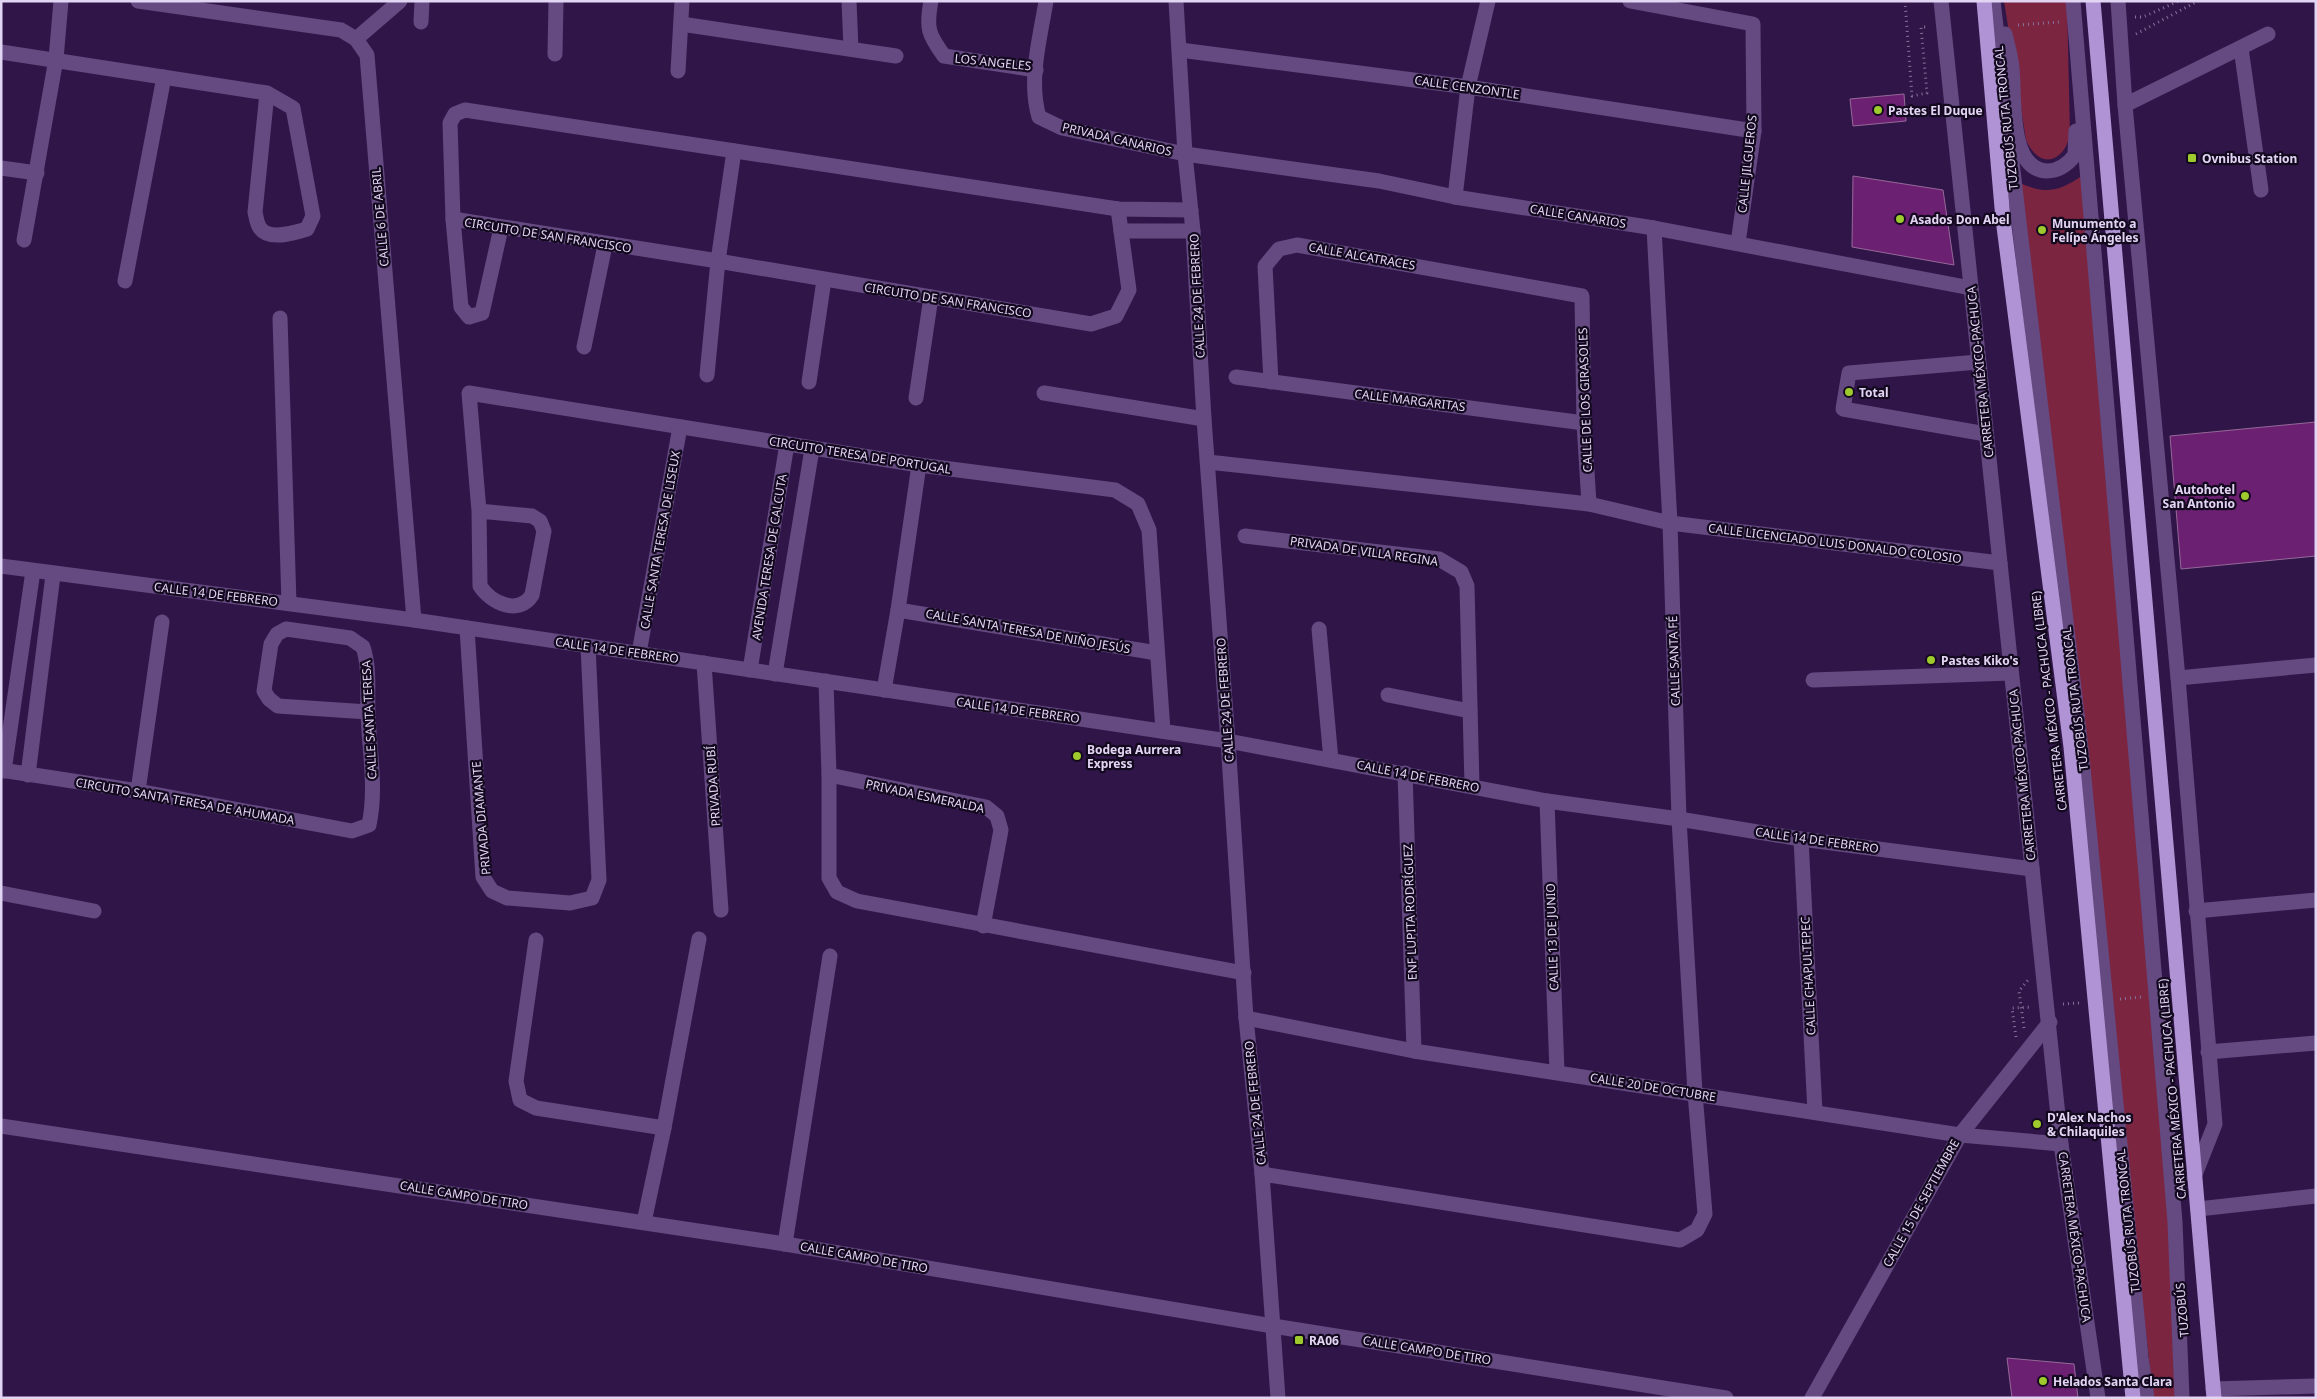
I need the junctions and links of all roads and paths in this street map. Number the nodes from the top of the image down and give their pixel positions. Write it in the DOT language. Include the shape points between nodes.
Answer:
graph roads {
  1 [pos="61,1"];
  2 [pos="138,1"];
  3 [pos="400,1"];
  4 [pos="422,1"];
  5 [pos="556,1"];
  6 [pos="682,1"];
  7 [pos="849,1"];
  8 [pos="931,1"];
  9 [pos="1046,1"];
  10 [pos="1176,1"];
  11 [pos="1488,1"];
  12 [pos="1630,1"];
  13 [pos="1905,1"];
  14 [pos="1941,1"];
  15 [pos="1984,1"];
  16 [pos="1993,1"];
  17 [pos="1998,1"];
  18 [pos="2073,1"];
  19 [pos="2093,1"];
  20 [pos="2179,1"];
  21 [pos="2198,1"];
  22 [pos="2119,2"];
  23 [pos="2134,18"];
  24 [pos="421,22"];
  25 [pos="2066,22"];
  26 [pos="681,24"];
  27 [pos="2008,25"];
  28 [pos="1931,27"];
  29 [pos="2268,34"];
  30 [pos="356,39"];
  31 [pos="2121,42"];
  32 [pos="2241,48"];
  33 [pos="851,49"];
  34 [pos="1180,50"];
  35 [pos="1,52"];
  36 [pos="555,54"];
  37 [pos="896,56"];
  38 [pos="56,59"];
  39 [pos="1036,70"];
  40 [pos="678,71"];
  41 [pos="164,77"];
  42 [pos="1468,86"];
  43 [pos="267,93"];
  44 [pos="2125,106"];
  45 [pos="1754,132"];
  46 [pos="734,151"];
  47 [pos="1185,154"];
  48 [pos="1,168"];
  49 [pos="37,173"];
  50 [pos="2261,190"];
  51 [pos="1456,197"];
  52 [pos="1118,209"];
  53 [pos="1191,210"];
  54 [pos="453,219"];
  55 [pos="501,228"];
  56 [pos="1654,228"];
  57 [pos="1121,231"];
  58 [pos="1193,231"];
  59 [pos="24,240"];
  60 [pos="1738,243"];
  61 [pos="605,245"];
  62 [pos="718,261"];
  63 [pos="824,280"];
  64 [pos="125,281"];
  65 [pos="1970,288"];
  66 [pos="1582,296"];
  67 [pos="931,297"];
  68 [pos="280,318"];
  69 [pos="584,347"];
  70 [pos="1978,362"];
  71 [pos="707,375"];
  72 [pos="1236,377"];
  73 [pos="809,382"];
  74 [pos="1271,382"];
  75 [pos="1044,393"];
  76 [pos="916,398"];
  77 [pos="1204,419"];
  78 [pos="1584,423"];
  79 [pos="680,428"];
  80 [pos="1986,434"];
  81 [pos="787,444"];
  82 [pos="812,448"];
  83 [pos="1208,462"];
  84 [pos="919,465"];
  85 [pos="1589,504"];
  86 [pos="479,511"];
  87 [pos="1670,523"];
  88 [pos="1245,536"];
  89 [pos="2000,563"];
  90 [pos="1,566"];
  91 [pos="33,571"];
  92 [pos="53,574"];
  93 [pos="289,603"];
  94 [pos="898,610"];
  95 [pos="414,620"];
  96 [pos="162,622"];
  97 [pos="467,628"];
  98 [pos="1319,629"];
  99 [pos="588,646"];
  100 [pos="1157,653"];
  101 [pos="639,654"];
  102 [pos="704,663"];
  103 [pos="2316,665"];
  104 [pos="750,670"];
  105 [pos="2012,673"];
  106 [pos="775,674"];
  107 [pos="2178,678"];
  108 [pos="1813,680"];
  109 [pos="826,681"];
  110 [pos="884,690"];
  111 [pos="1388,695"];
  112 [pos="1470,710"];
  113 [pos="368,712"];
  114 [pos="1163,732"];
  115 [pos="1228,741"];
  116 [pos="1331,760"];
  117 [pos="3,771"];
  118 [pos="1405,773"];
  119 [pos="28,776"];
  120 [pos="829,776"];
  121 [pos="1472,786"];
  122 [pos="138,791"];
  123 [pos="1547,801"];
  124 [pos="1679,819"];
  125 [pos="369,825"];
  126 [pos="1801,839"];
  127 [pos="2032,869"];
  128 [pos="1,894"];
  129 [pos="2316,900"];
  130 [pos="722,910"];
  131 [pos="94,911"];
  132 [pos="2196,911"];
  133 [pos="983,926"];
  134 [pos="699,939"];
  135 [pos="536,940"];
  136 [pos="830,956"];
  137 [pos="1244,974"];
  138 [pos="2019,990"];
  139 [pos="2012,1008"];
  140 [pos="1246,1018"];
  141 [pos="2050,1022"];
  142 [pos="2024,1029"];
  143 [pos="2026,1038"];
  144 [pos="2316,1043"];
  145 [pos="1414,1051"];
  146 [pos="2208,1052"];
  147 [pos="1557,1072"];
  148 [pos="1695,1093"];
  149 [pos="1815,1112"];
  150 [pos="1,1126"];
  151 [pos="664,1128"];
  152 [pos="1960,1135"];
  153 [pos="2061,1144"];
  154 [pos="1262,1174"];
  155 [pos="2194,1177"];
  156 [pos="2316,1196"];
  157 [pos="2198,1208"];
  158 [pos="644,1222"];
  159 [pos="2174,1222"];
  160 [pos="784,1244"];
  161 [pos="1273,1326"];
  162 [pos="2316,1386"];
  163 [pos="2213,1394"];
  164 [pos="1278,1398"];
  165 [pos="1726,1398"];
  166 [pos="1812,1398"];
  167 [pos="2098,1398"];
  168 [pos="2133,1398"];
  169 [pos="2147,1398"];
  170 [pos="2182,1398"];
  171 [pos="2189,1398"];
  1 -- 38 [label="street"];
  2 -- 30 [label="street" via="341,30"];
  3 -- 30 [label="street"];
  4 -- 24 [label="street"];
  5 -- 36 [label="street"];
  6 -- 26 [label="street"];
  7 -- 33 [label="street"];
  8 -- 39 [label="street, LOS ANGELES" via="927,22 932,41 944,56"];
  9 -- 39 [label="street, LOS ANGELES"];
  10 -- 34 [label="street, CALLE 24 DE FEBRERO"];
  11 -- 42 [label="street"];
  12 -- 45 [label="street, CALLE JILGUEROS" via="1753,24"];
  13 -- 28 [label="path" via="1912,96 1927,93 1921,27"];
  14 -- 65 [label="street, CARRETERA MÉXICO-PACHUCA"];
  15 -- 168 [label="highway, CARRETERA MÉXICO - PACHUCA (LIBRE)" via="2003,220 2071,747"];
  16 -- 169 [label="street, TUZOBÚS RUTA TRONCAL" via="2081,748"];
  17 -- 18 [label="street" via="2012,66 2021,152 2034,168 2044,171 2055,171 2075,155"];
  18 -- 159 [label="street"];
  19 -- 155 [label="highway, CARRETERA MÉXICO - PACHUCA (LIBRE)"];
  20 -- 23 [label="path"];
  21 -- 31 [label="path"];
  22 -- 31 [label="street"];
  25 -- 27 [label="path"];
  26 -- 33 [label="street"];
  26 -- 40 [label="street"];
  29 -- 32 [label="street"];
  30 -- 95 [label="street, CALLE 6 DE ABRIL" via="367,55"];
  31 -- 44 [label="street"];
  32 -- 44 [label="street"];
  32 -- 50 [label="street"];
  33 -- 37 [label="street"];
  34 -- 42 [label="street, CALLE CENZONTLE"];
  34 -- 47 [label="street, CALLE 24 DE FEBRERO"];
  35 -- 38 [label="street"];
  38 -- 41 [label="street"];
  38 -- 49 [label="street"];
  39 -- 47 [label="street, PRIVADA CANARIOS" via="1035,102 1039,118 1062,128"];
  41 -- 43 [label="street"];
  41 -- 64 [label="street"];
  42 -- 45 [label="street, CALLE CENZONTLE"];
  42 -- 51 [label="street"];
  43 -- 43 [label="street" via="293,108 295,118 312,216 307,229 292,233 269,234 260,228 255,212"];
  44 -- 107 [label="street"];
  45 -- 60 [label="street, CALLE JILGUEROS"];
  46 -- 52 [label="street, CIRCUITO DE SAN FRANCISCO"];
  46 -- 54 [label="street, CIRCUITO DE SAN FRANCISCO" via="465,110 455,114 450,123"];
  46 -- 62 [label="street"];
  47 -- 51 [label="street, CALLE CANARIOS" via="1379,181"];
  47 -- 53 [label="street, CALLE 24 DE FEBRERO"];
  48 -- 49 [label="street"];
  49 -- 59 [label="street"];
  51 -- 56 [label="street, CALLE CANARIOS"];
  52 -- 53 [label="street, CIRCUITO DE SAN FRANCISCO"];
  52 -- 57 [label="street, CIRCUITO DE SAN FRANCISCO"];
  53 -- 58 [label="street, CALLE 24 DE FEBRERO"];
  54 -- 55 [label="street, CIRCUITO DE SAN FRANCISCO"];
  54 -- 55 [label="street" via="461,307 469,316 482,313"];
  55 -- 61 [label="street, CIRCUITO DE SAN FRANCISCO"];
  56 -- 60 [label="street, CALLE CANARIOS"];
  56 -- 87 [label="street, CALLE SANTA FÉ"];
  57 -- 58 [label="street"];
  57 -- 67 [label="street, CIRCUITO DE SAN FRANCISCO" via="1129,290 1116,316 1091,324"];
  58 -- 77 [label="street, CALLE 24 DE FEBRERO"];
  60 -- 65 [label="street, CALLE CANARIOS"];
  61 -- 62 [label="street, CIRCUITO DE SAN FRANCISCO"];
  61 -- 69 [label="street"];
  62 -- 63 [label="street, CIRCUITO DE SAN FRANCISCO"];
  62 -- 71 [label="street"];
  63 -- 67 [label="street, CIRCUITO DE SAN FRANCISCO"];
  63 -- 73 [label="street"];
  65 -- 70 [label="street, CARRETERA MÉXICO-PACHUCA"];
  66 -- 74 [label="street, CALLE ALCATRACES" via="1297,245 1279,248 1265,266"];
  66 -- 78 [label="street, CALLE DE LOS GIRASOLES"];
  67 -- 76 [label="street"];
  68 -- 93 [label="street"];
  70 -- 80 [label="street, CARRETERA MÉXICO-PACHUCA"];
  70 -- 80 [label="street" via="1849,373 1843,409"];
  72 -- 74 [label="street, CALLE MARGARITAS"];
  74 -- 78 [label="street, CALLE MARGARITAS"];
  75 -- 77 [label="street"];
  77 -- 83 [label="street, CALLE 24 DE FEBRERO"];
  78 -- 85 [label="street, CALLE DE LOS GIRASOLES"];
  79 -- 81 [label="street, CIRCUITO TERESA DE PORTUGAL"];
  79 -- 86 [label="street, CIRCUITO TERESA DE PORTUGAL" via="469,393"];
  79 -- 101 [label="street, CALLE SANTA TERESA DE LISEUX"];
  80 -- 89 [label="street, CARRETERA MÉXICO-PACHUCA"];
  81 -- 82 [label="street, CIRCUITO TERESA DE PORTUGAL"];
  81 -- 104 [label="street, AVENIDA TERESA DE CALCUTA"];
  82 -- 84 [label="street, CIRCUITO TERESA DE PORTUGAL"];
  82 -- 106 [label="street, AVENIDA TERESA DE CALCUTA"];
  83 -- 85 [label="street, CALLE LICENCIADO LUIS DONALDO COLOSIO"];
  83 -- 115 [label="street, CALLE 24 DE FEBRERO"];
  84 -- 94 [label="street"];
  84 -- 100 [label="street, CIRCUITO TERESA DE PORTUGAL" via="1115,490 1138,504 1149,530"];
  85 -- 87 [label="street, CALLE LICENCIADO LUIS DONALDO COLOSIO"];
  86 -- 86 [label="street, CIRCUITO TERESA DE PORTUGAL" via="480,586 494,601 518,606 527,603 532,595 544,531 540,521 532,516"];
  87 -- 89 [label="street, CALLE LICENCIADO LUIS DONALDO COLOSIO"];
  87 -- 124 [label="street, CALLE SANTA FÉ"];
  88 -- 112 [label="street, PRIVADA DE VILLA REGINA" via="1439,559 1460,572 1467,586"];
  89 -- 105 [label="street, CARRETERA MÉXICO-PACHUCA"];
  90 -- 91 [label="street, CALLE 14 DE FEBRERO"];
  91 -- 92 [label="street, CALLE 14 DE FEBRERO"];
  91 -- 117 [label="street"];
  92 -- 93 [label="street, CALLE 14 DE FEBRERO"];
  92 -- 119 [label="street"];
  93 -- 95 [label="street, CALLE 14 DE FEBRERO"];
  94 -- 100 [label="street, CALLE SANTA TERESA DE NIÑO JESÚS"];
  94 -- 110 [label="street"];
  95 -- 97 [label="street, CALLE 14 DE FEBRERO"];
  96 -- 122 [label="street"];
  97 -- 99 [label="street, CALLE 14 DE FEBRERO"];
  97 -- 99 [label="street, PRIVADA DIAMANTE" via="484,877 492,891 507,898 570,903 592,898 599,880"];
  98 -- 116 [label="street"];
  99 -- 101 [label="street, CALLE 14 DE FEBRERO"];
  100 -- 114 [label="street, CIRCUITO TERESA DE PORTUGAL"];
  101 -- 102 [label="street, CALLE 14 DE FEBRERO"];
  102 -- 104 [label="street, CALLE 14 DE FEBRERO"];
  102 -- 130 [label="street, PRIVADA RUBÍ"];
  103 -- 107 [label="street"];
  104 -- 106 [label="street, CALLE 14 DE FEBRERO"];
  105 -- 108 [label="street"];
  105 -- 127 [label="street, CARRETERA MÉXICO-PACHUCA"];
  106 -- 109 [label="street, CALLE 14 DE FEBRERO"];
  107 -- 132 [label="street"];
  109 -- 110 [label="street, CALLE 14 DE FEBRERO"];
  109 -- 120 [label="street"];
  110 -- 114 [label="street, CALLE 14 DE FEBRERO"];
  111 -- 112 [label="street"];
  112 -- 121 [label="street, PRIVADA DE VILLA REGINA"];
  113 -- 113 [label="street, CALLE SANTA TERESA" via="367,659 363,646 350,638 286,629 277,634 271,644 264,691 268,699 278,706"];
  113 -- 125 [label="street, CALLE SANTA TERESA" via="374,804"];
  114 -- 115 [label="street, CALLE 14 DE FEBRERO"];
  115 -- 116 [label="street, CALLE 14 DE FEBRERO"];
  115 -- 137 [label="street, CALLE 24 DE FEBRERO"];
  116 -- 118 [label="street, CALLE 14 DE FEBRERO"];
  117 -- 119 [label="street, CIRCUITO SANTA TERESA DE AHUMADA"];
  118 -- 121 [label="street, CALLE 14 DE FEBRERO"];
  118 -- 145 [label="street, ENF LUPITA RODRÍGUEZ"];
  119 -- 122 [label="street, CIRCUITO SANTA TERESA DE AHUMADA"];
  120 -- 133 [label="street" via="829,878 837,892 856,901"];
  120 -- 133 [label="street, PRIVADA ESMERALDA" via="986,807 997,816 1001,830"];
  121 -- 123 [label="street, CALLE 14 DE FEBRERO"];
  122 -- 125 [label="street, CIRCUITO SANTA TERESA DE AHUMADA" via="352,831"];
  123 -- 124 [label="street, CALLE 14 DE FEBRERO"];
  123 -- 147 [label="street, CALLE 13 DE JUNIO"];
  124 -- 126 [label="street, CALLE 14 DE FEBRERO"];
  124 -- 148 [label="street, CALLE SANTA FÉ"];
  126 -- 127 [label="street, CALLE 14 DE FEBRERO"];
  126 -- 149 [label="street, CALLE CHAPULTEPEC"];
  127 -- 141 [label="street, CARRETERA MÉXICO-PACHUCA"];
  128 -- 131 [label="street"];
  129 -- 132 [label="street"];
  132 -- 146 [label="street"];
  133 -- 137 [label="street"];
  134 -- 151 [label="street"];
  135 -- 151 [label="street" via="516,1081 520,1100 536,1108"];
  136 -- 160 [label="street"];
  137 -- 140 [label="street, CALLE 24 DE FEBRERO"];
  138 -- 142 [label="path"];
  139 -- 143 [label="path" via="2016,1038"];
  140 -- 145 [label="street, CALLE 20 DE OCTUBRE"];
  140 -- 154 [label="street, CALLE 24 DE FEBRERO"];
  141 -- 152 [label="street, CALLE 15 DE SEPTIEMBRE"];
  141 -- 153 [label="street, CARRETERA MÉXICO-PACHUCA"];
  144 -- 146 [label="street"];
  145 -- 147 [label="street, CALLE 20 DE OCTUBRE"];
  146 -- 155 [label="street" via="2215,1124"];
  147 -- 148 [label="street, CALLE 20 DE OCTUBRE"];
  148 -- 149 [label="street, CALLE 20 DE OCTUBRE"];
  148 -- 154 [label="street, CALLE SANTA FÉ" via="1705,1214 1696,1230 1680,1240"];
  149 -- 152 [label="street, CALLE 20 DE OCTUBRE"];
  150 -- 158 [label="street, CALLE CAMPO DE TIRO"];
  151 -- 158 [label="street"];
  152 -- 153 [label="street, CALLE 20 DE OCTUBRE"];
  152 -- 166 [label="street, CALLE 15 DE SEPTIEMBRE"];
  153 -- 167 [label="street, CARRETERA MÉXICO-PACHUCA"];
  154 -- 161 [label="street, CALLE 24 DE FEBRERO"];
  155 -- 157 [label="highway, CARRETERA MÉXICO - PACHUCA (LIBRE)"];
  156 -- 157 [label="street"];
  157 -- 163 [label="highway, CARRETERA MÉXICO - PACHUCA (LIBRE)"];
  158 -- 160 [label="street, CALLE CAMPO DE TIRO"];
  159 -- 170 [label="street"];
  159 -- 171 [label="street, TUZOBÚS"];
  160 -- 161 [label="street, CALLE CAMPO DE TIRO"];
  161 -- 164 [label="street, CALLE 24 DE FEBRERO"];
  161 -- 165 [label="street, CALLE CAMPO DE TIRO"];
  162 -- 163 [label="street"];
}
